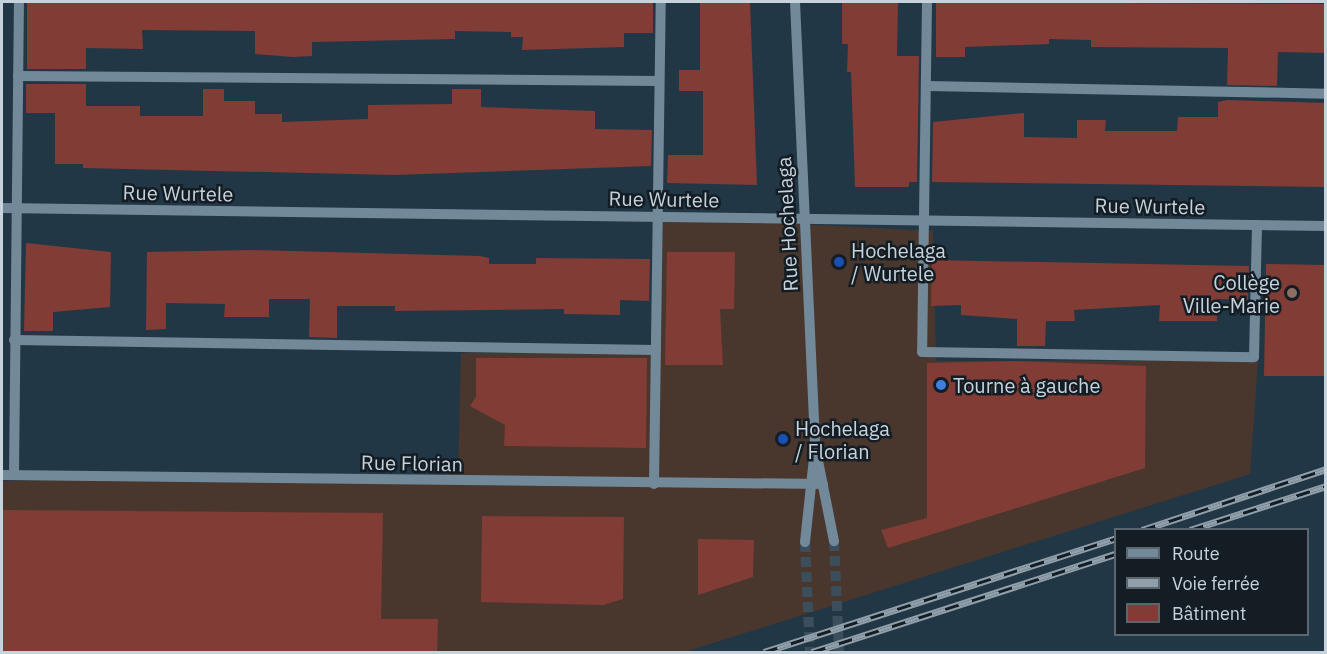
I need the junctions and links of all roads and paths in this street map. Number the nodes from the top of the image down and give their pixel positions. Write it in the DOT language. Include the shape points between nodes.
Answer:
graph roads {
  1 [pos="19,2"];
  2 [pos="661,2"];
  3 [pos="795,2"];
  4 [pos="927,2"];
  5 [pos="18,76"];
  6 [pos="659,81"];
  7 [pos="927,86"];
  8 [pos="1326,94"];
  9 [pos="2,208"];
  10 [pos="16,208"];
  11 [pos="658,217"];
  12 [pos="805,219"];
  13 [pos="923,222"];
  14 [pos="1257,225"];
  15 [pos="1326,226"];
  16 [pos="14,340"];
  17 [pos="656,351"];
  18 [pos="2,475"];
  19 [pos="14,475"];
  20 [pos="654,484"];
  21 [pos="817,484"];
  22 [pos="834,540"];
  23 [pos="805,542"];
  1 -- 5 [label="street"];
  2 -- 6 [label="street"];
  3 -- 12 [label="street, Rue Hochelaga"];
  4 -- 7 [label="street"];
  5 -- 6 [label="street"];
  5 -- 10 [label="street"];
  6 -- 11 [label="street"];
  7 -- 8 [label="street"];
  7 -- 13 [label="street"];
  9 -- 10 [label="street, Rue Wurtele"];
  10 -- 11 [label="street, Rue Wurtele"];
  10 -- 16 [label="street"];
  11 -- 12 [label="street, Rue Wurtele"];
  11 -- 17 [label="street"];
  12 -- 13 [label="street, Rue Wurtele"];
  12 -- 21 [label="street, Rue Hochelaga"];
  13 -- 14 [label="street, Rue Wurtele"];
  13 -- 14 [label="street" via="922,352 1254,357"];
  14 -- 15 [label="street, Rue Wurtele"];
  16 -- 17 [label="street"];
  16 -- 19 [label="street"];
  17 -- 20 [label="street"];
  18 -- 19 [label="street, Rue Florian"];
  19 -- 20 [label="street, Rue Florian"];
  20 -- 21 [label="street, Rue Florian"];
  21 -- 22 [label="street, Rue Hochelaga"];
  21 -- 23 [label="street, Rue Hochelaga"];
}
